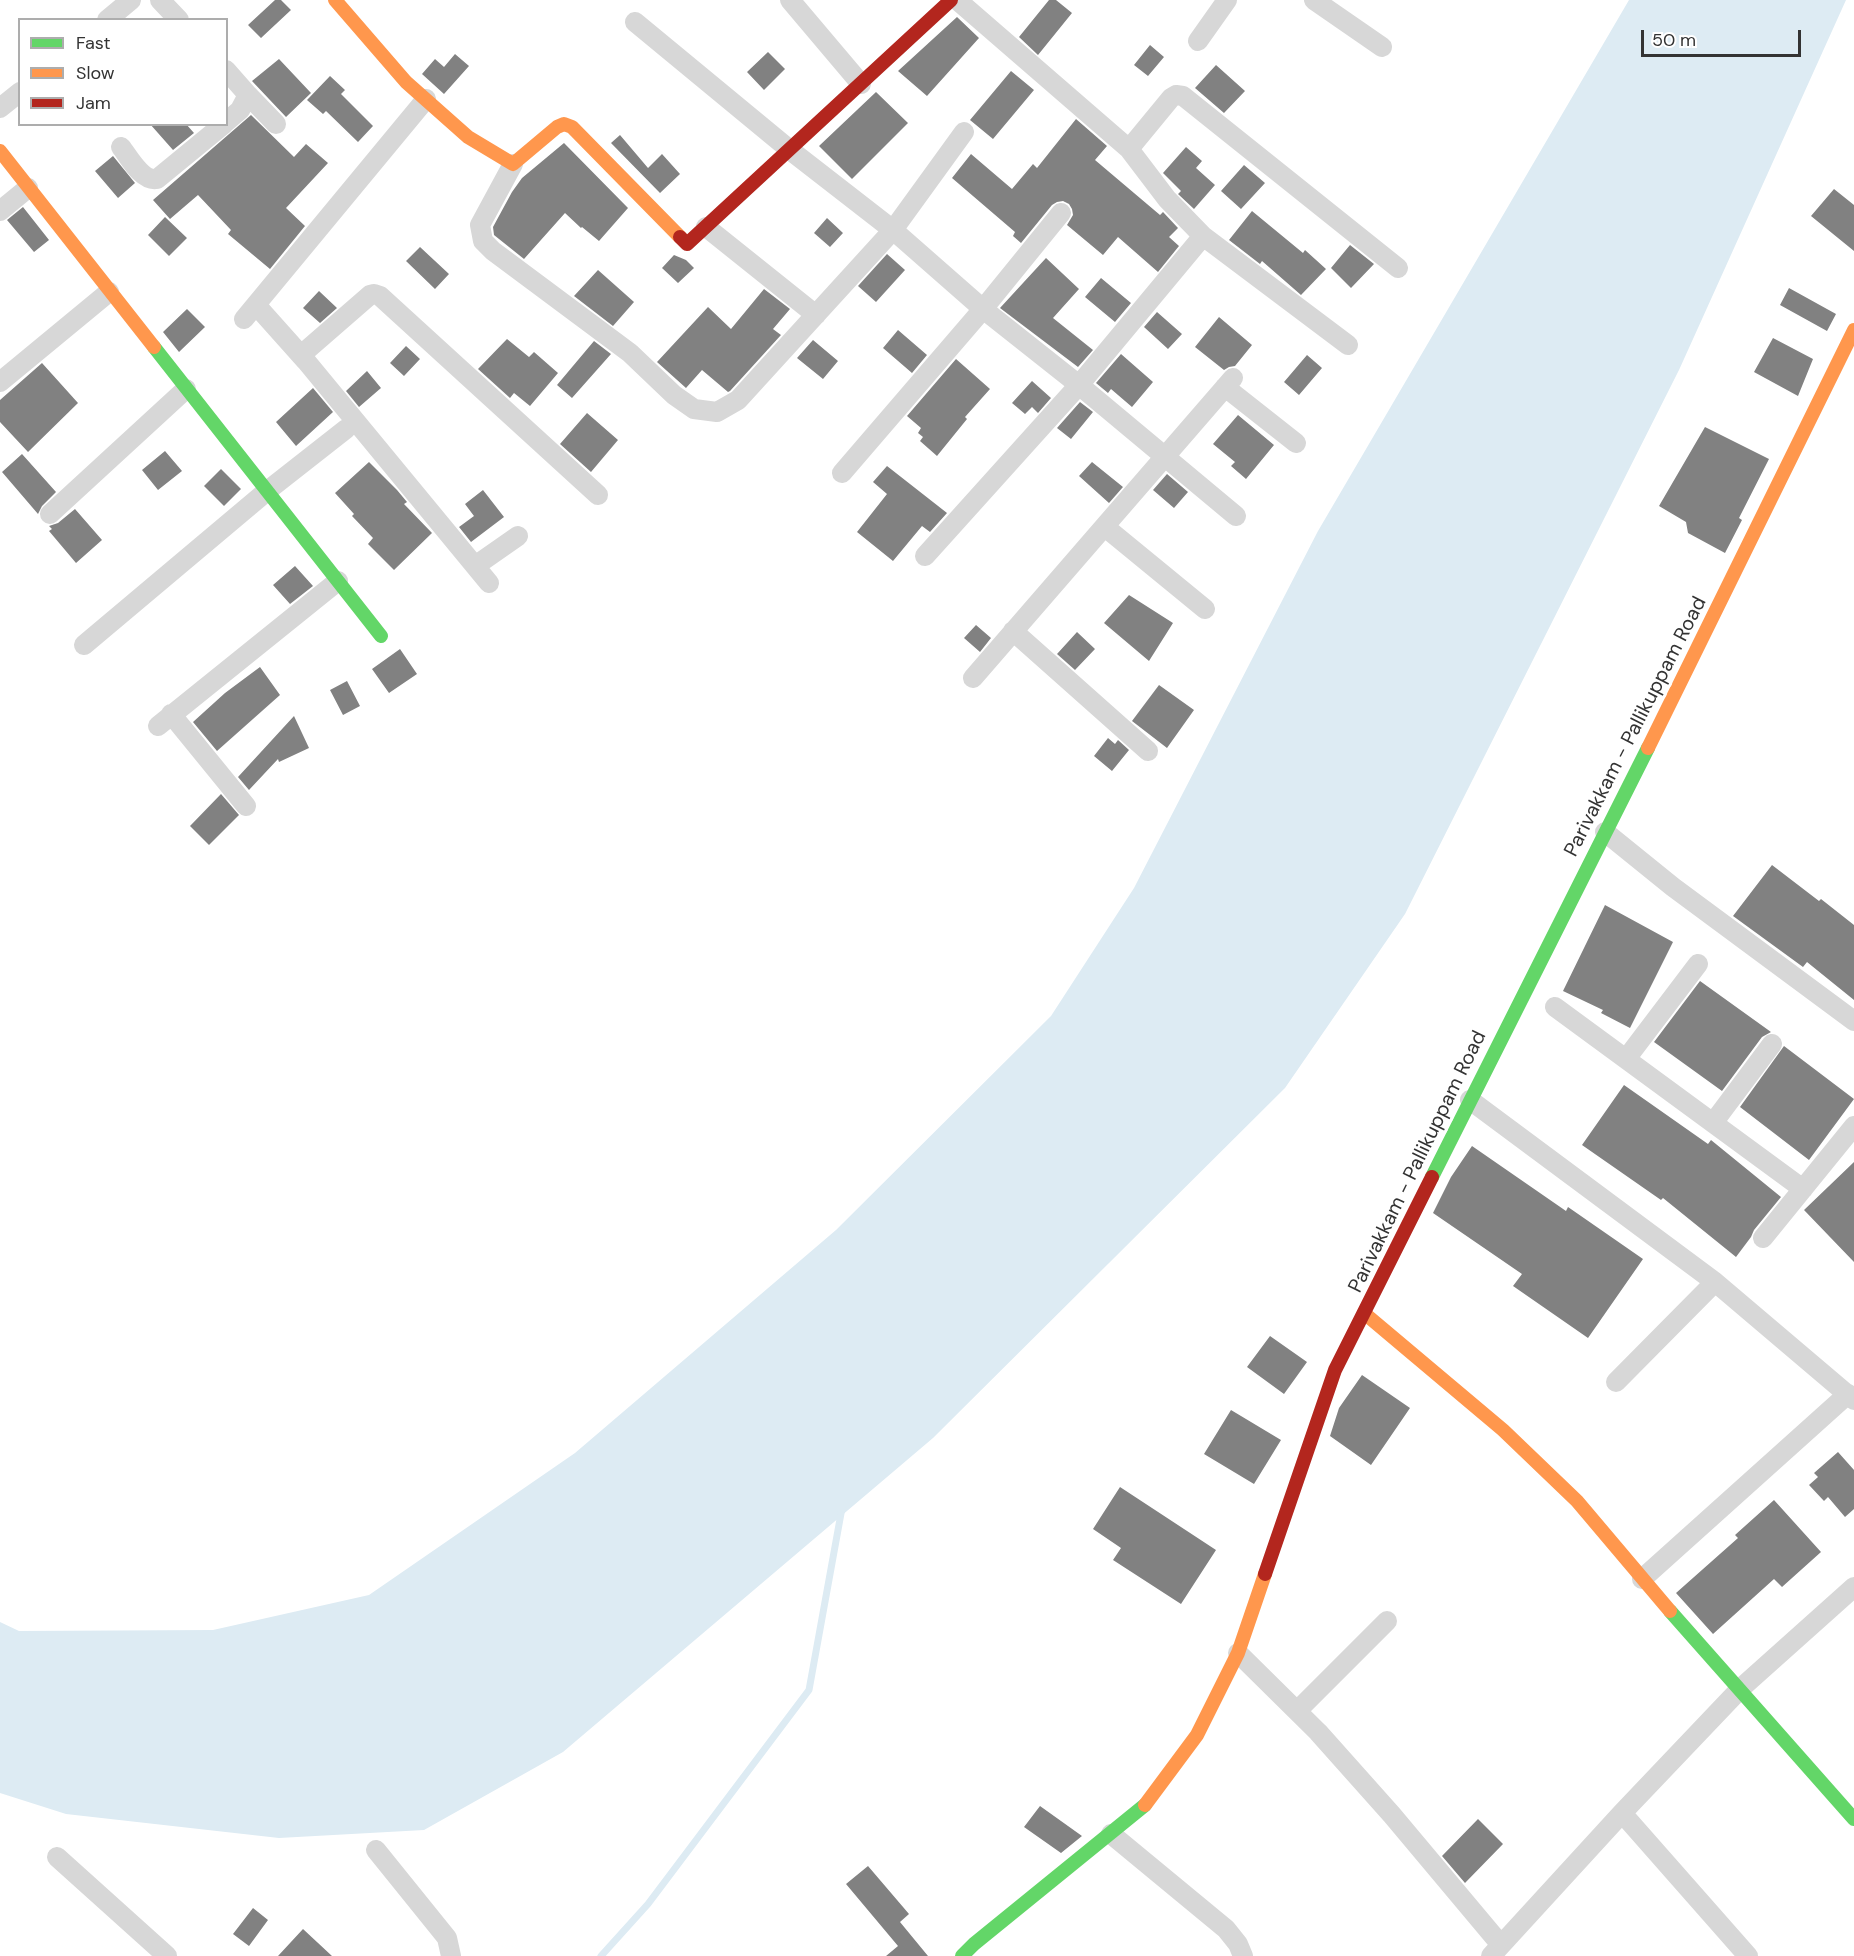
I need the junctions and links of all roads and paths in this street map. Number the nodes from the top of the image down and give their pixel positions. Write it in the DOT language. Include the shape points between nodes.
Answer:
graph roads {
  1 [pos="131,0"];
  2 [pos="160,0"];
  3 [pos="335,0"];
  4 [pos="790,0"];
  5 [pos="951,0"];
  6 [pos="957,0"];
  7 [pos="1227,0"];
  8 [pos="1314,0"];
  9 [pos="109,18"];
  10 [pos="177,18"];
  11 [pos="635,22"];
  12 [pos="1198,41"];
  13 [pos="1382,47"];
  14 [pos="228,72"];
  15 [pos="861,84"];
  16 [pos="18,94"];
  17 [pos="248,95"];
  18 [pos="426,99"];
  19 [pos="0,108"];
  20 [pos="228,120"];
  21 [pos="276,124"];
  22 [pos="221,126"];
  23 [pos="964,132"];
  24 [pos="121,147"];
  25 [pos="1129,149"];
  26 [pos="790,150"];
  27 [pos="0,151"];
  28 [pos="513,164"];
  29 [pos="28,188"];
  30 [pos="0,211"];
  31 [pos="1061,213"];
  32 [pos="706,227"];
  33 [pos="893,230"];
  34 [pos="1203,236"];
  35 [pos="1398,268"];
  36 [pos="110,292"];
  37 [pos="983,309"];
  38 [pos="816,315"];
  39 [pos="1854,330"];
  40 [pos="1348,345"];
  41 [pos="301,355"];
  42 [pos="0,382"];
  43 [pos="1079,385"];
  44 [pos="186,389"];
  45 [pos="346,429"];
  46 [pos="1296,444"];
  47 [pos="1166,458"];
  48 [pos="842,473"];
  49 [pos="267,491"];
  50 [pos="598,495"];
  51 [pos="50,514"];
  52 [pos="1236,516"];
  53 [pos="1105,527"];
  54 [pos="518,536"];
  55 [pos="925,556"];
  56 [pos="475,566"];
  57 [pos="338,581"];
  58 [pos="489,583"];
  59 [pos="1205,609"];
  60 [pos="1013,631"];
  61 [pos="381,636"];
  62 [pos="84,645"];
  63 [pos="973,678"];
  64 [pos="1148,752"];
  65 [pos="246,806"];
  66 [pos="1605,832"];
  67 [pos="1698,964"];
  68 [pos="1555,1006"];
  69 [pos="1854,1021"];
  70 [pos="1772,1044"];
  71 [pos="1626,1059"];
  72 [pos="1470,1100"];
  73 [pos="1713,1123"];
  74 [pos="1854,1126"];
  75 [pos="1803,1189"];
  76 [pos="1763,1238"];
  77 [pos="1715,1282"];
  78 [pos="1364,1313"];
  79 [pos="1616,1382"];
  80 [pos="1851,1397"];
  81 [pos="1642,1579"];
  82 [pos="1854,1587"];
  83 [pos="1387,1621"];
  84 [pos="1238,1653"];
  85 [pos="1740,1689"];
  86 [pos="1296,1711"];
  87 [pos="1622,1813"];
  88 [pos="1854,1819"];
  89 [pos="1111,1834"];
  90 [pos="376,1850"];
  91 [pos="57,1857"];
  92 [pos="1496,1951"];
  93 [pos="167,1956"];
  94 [pos="451,1956"];
  95 [pos="962,1956"];
  96 [pos="1243,1956"];
  97 [pos="1748,1956"];
  1 -- 9 [label="street"];
  2 -- 10 [label="street"];
  3 -- 18 [label="street"];
  4 -- 15 [label="street"];
  5 -- 15 [label="street"];
  6 -- 25 [label="street"];
  7 -- 12 [label="street"];
  8 -- 13 [label="street"];
  11 -- 26 [label="street"];
  14 -- 17 [label="street"];
  15 -- 26 [label="street"];
  16 -- 19 [label="street"];
  17 -- 20 [label="street"];
  17 -- 21 [label="street"];
  18 -- 28 [label="street" via="468,137"];
  18 -- 41 [label="street" via="250,312"];
  22 -- 24 [label="street" via="157,179 145,177"];
  23 -- 33 [label="street"];
  25 -- 34 [label="street" via="1167,199"];
  25 -- 35 [label="street" via="1171,98 1183,96"];
  26 -- 32 [label="street"];
  26 -- 33 [label="street"];
  27 -- 29 [label="street"];
  28 -- 32 [label="street" via="564,124 572,127 687,244"];
  28 -- 38 [label="street" via="480,225 483,241 630,353 694,409 717,412 738,400"];
  29 -- 30 [label="street"];
  29 -- 36 [label="street"];
  31 -- 37 [label="street"];
  32 -- 38 [label="street"];
  33 -- 37 [label="street"];
  33 -- 38 [label="street"];
  34 -- 40 [label="street"];
  34 -- 43 [label="street"];
  36 -- 42 [label="street"];
  36 -- 44 [label="street"];
  37 -- 43 [label="street"];
  37 -- 48 [label="street"];
  39 -- 66 [label="street, Parivakkam - Pallikuppam Road"];
  41 -- 50 [label="street" via="370,295 380,296"];
  41 -- 56 [label="street"];
  43 -- 47 [label="street"];
  43 -- 55 [label="street"];
  44 -- 49 [label="street"];
  44 -- 51 [label="street"];
  45 -- 49 [label="street"];
  46 -- 47 [label="street" via="1229,383"];
  47 -- 52 [label="street"];
  47 -- 53 [label="street"];
  49 -- 57 [label="street"];
  49 -- 62 [label="street"];
  53 -- 59 [label="street"];
  53 -- 60 [label="street"];
  54 -- 56 [label="street"];
  56 -- 58 [label="street"];
  57 -- 61 [label="street"];
  57 -- 65 [label="street" via="165,720"];
  60 -- 63 [label="street"];
  60 -- 64 [label="street"];
  66 -- 69 [label="street"];
  66 -- 72 [label="street, Parivakkam - Pallikuppam Road"];
  67 -- 71 [label="street"];
  68 -- 71 [label="street"];
  70 -- 73 [label="street"];
  71 -- 73 [label="street"];
  72 -- 77 [label="street"];
  72 -- 78 [label="street, Parivakkam - Pallikuppam Road"];
  73 -- 75 [label="street"];
  74 -- 75 [label="street"];
  75 -- 76 [label="street"];
  77 -- 79 [label="street"];
  77 -- 80 [label="street"];
  78 -- 81 [label="street" via="1512,1438 1577,1501"];
  78 -- 84 [label="street, Parivakkam - Pallikuppam Road" via="1335,1370"];
  80 -- 81 [label="street"];
  81 -- 85 [label="street"];
  82 -- 85 [label="street"];
  83 -- 86 [label="street"];
  84 -- 86 [label="street"];
  84 -- 89 [label="street, Parivakkam - Pallikuppam Road" via="1197,1736 1148,1802"];
  85 -- 87 [label="street"];
  85 -- 88 [label="street"];
  86 -- 92 [label="street" via="1392,1815"];
  87 -- 92 [label="street"];
  87 -- 97 [label="street"];
  89 -- 95 [label="street, Parivakkam - Pallikuppam Road"];
  89 -- 96 [label="street" via="1226,1929"];
  90 -- 94 [label="street" via="447,1938"];
  91 -- 93 [label="street"];
}
